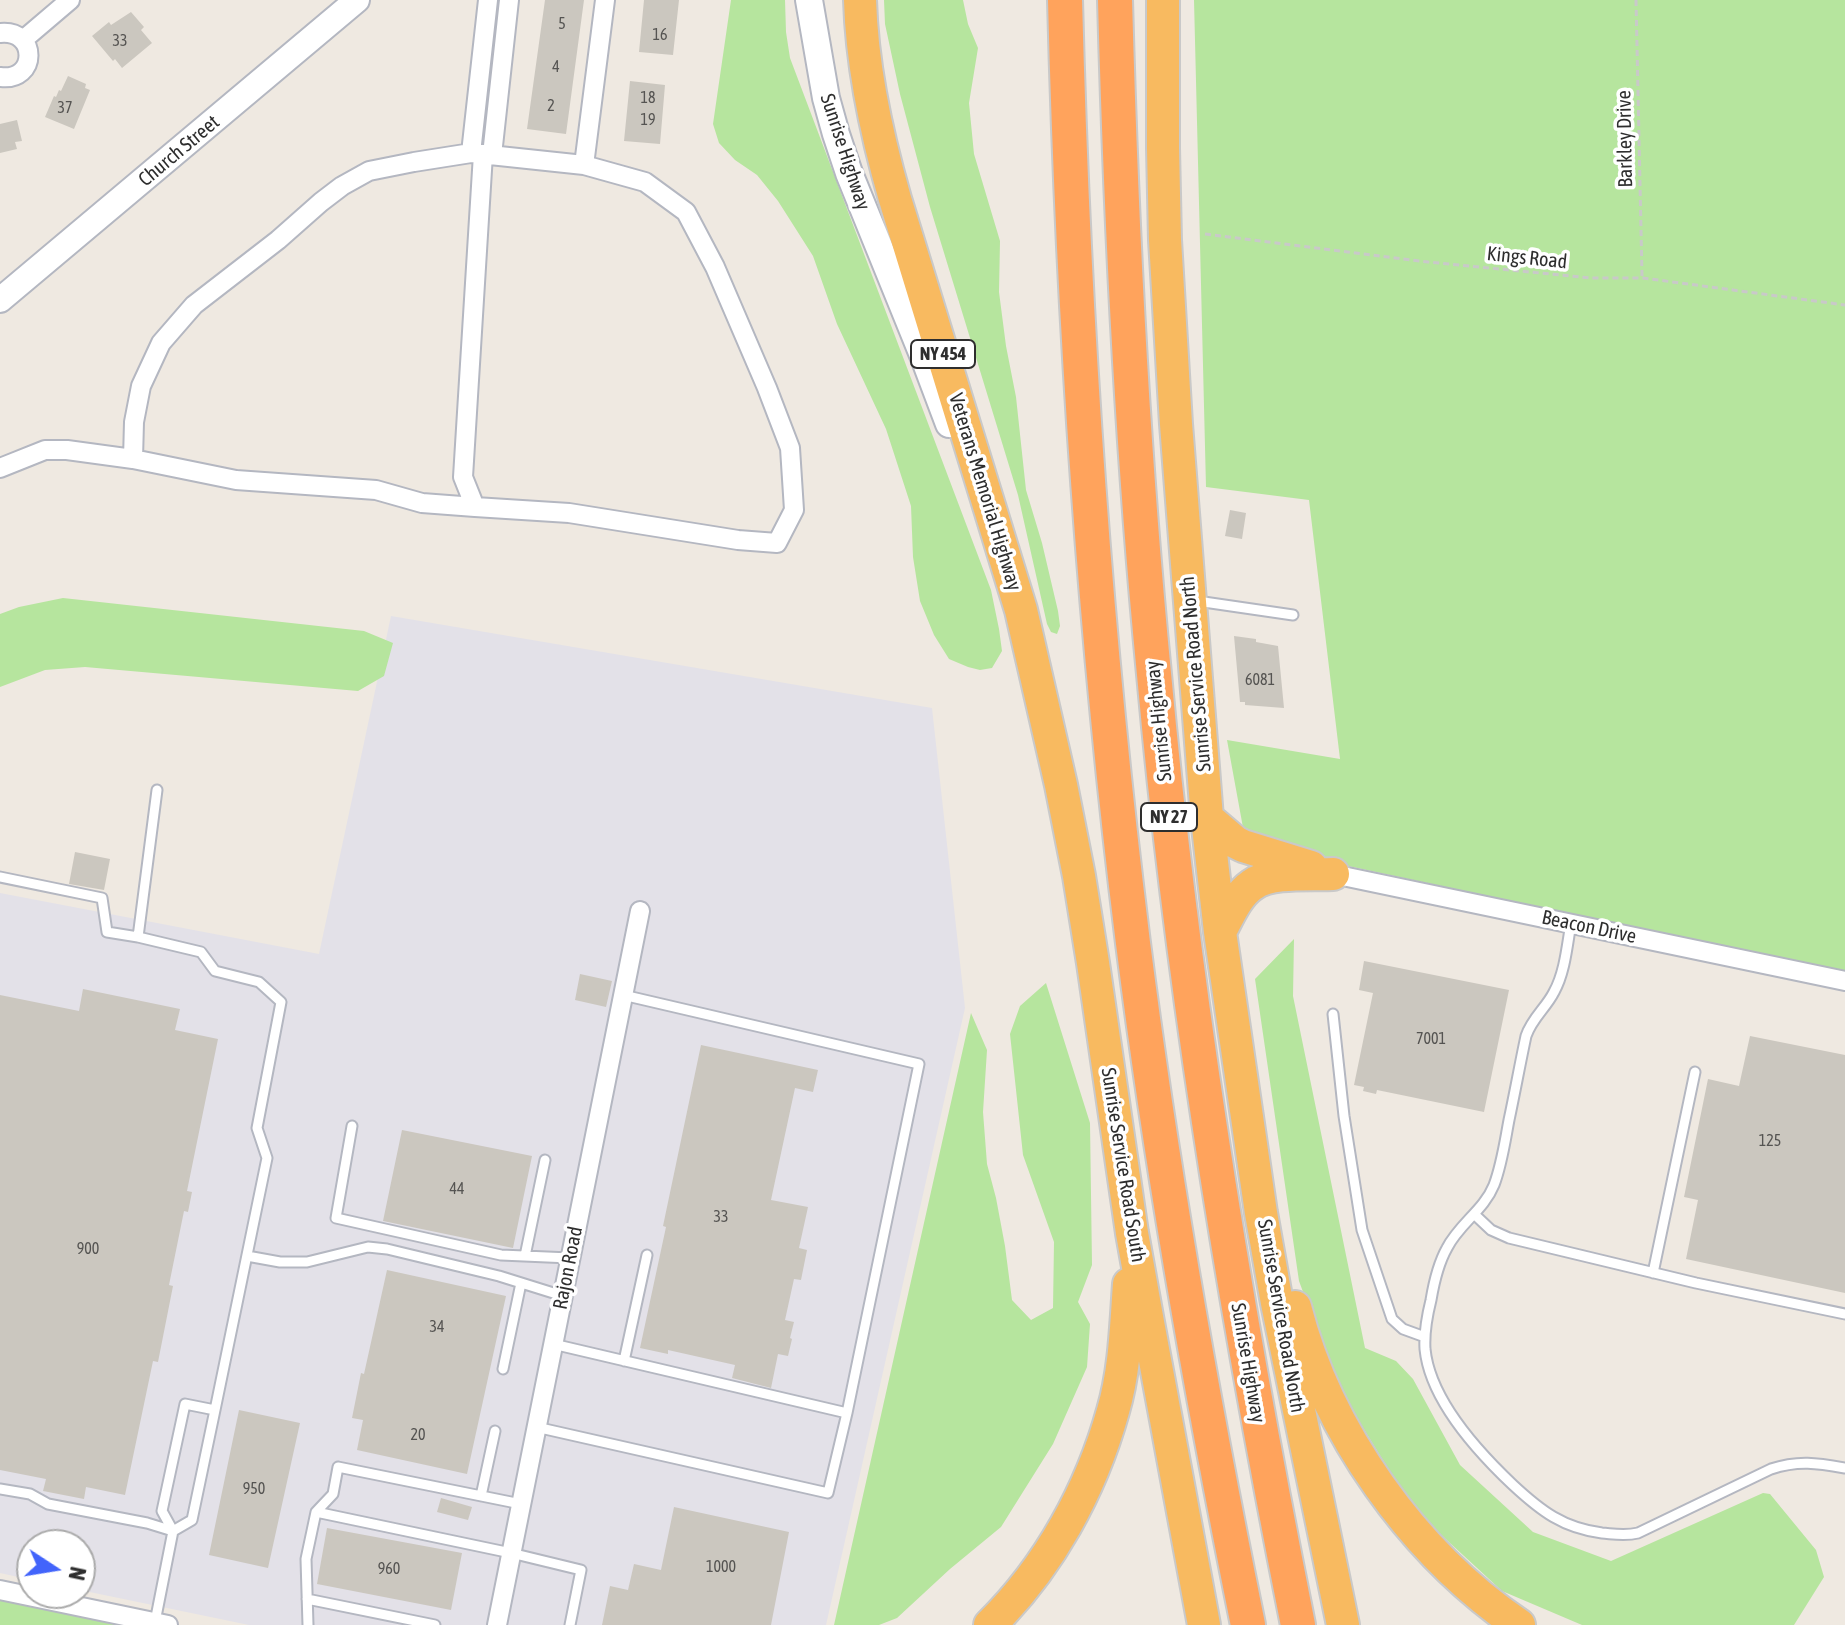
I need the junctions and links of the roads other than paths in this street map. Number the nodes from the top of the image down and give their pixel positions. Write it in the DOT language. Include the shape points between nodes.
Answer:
graph roads {
  1 [pos="70,0"];
  2 [pos="357,0"];
  3 [pos="488,0"];
  4 [pos="509,0"];
  5 [pos="605,0"];
  6 [pos="809,0"];
  7 [pos="860,0"];
  8 [pos="1065,0"];
  9 [pos="1115,0"];
  10 [pos="1163,0"];
  11 [pos="0,33"];
  12 [pos="23,40"];
  13 [pos="0,77"];
  14 [pos="482,154"];
  15 [pos="584,165"];
  16 [pos="0,300"];
  17 [pos="133,459"];
  18 [pos="0,468"];
  19 [pos="475,507"];
  20 [pos="1190,600"];
  21 [pos="1293,615"];
  22 [pos="1042,706"];
  23 [pos="157,790"];
  24 [pos="1207,818"];
  25 [pos="1333,874"];
  26 [pos="0,877"];
  27 [pos="640,911"];
  28 [pos="1571,923"];
  29 [pos="1220,932"];
  30 [pos="138,937"];
  31 [pos="1845,981"];
  32 [pos="623,995"];
  33 [pos="1333,1014"];
  34 [pos="1235,1041"];
  35 [pos="1695,1072"];
  36 [pos="352,1126"];
  37 [pos="545,1160"];
  38 [pos="1474,1214"];
  39 [pos="1132,1233"];
  40 [pos="647,1255"];
  41 [pos="247,1256"];
  42 [pos="525,1256"];
  43 [pos="570,1258"];
  44 [pos="1653,1273"];
  45 [pos="521,1283"];
  46 [pos="563,1296"];
  47 [pos="1845,1314"];
  48 [pos="1425,1337"];
  49 [pos="553,1344"];
  50 [pos="624,1361"];
  51 [pos="503,1369"];
  52 [pos="215,1410"];
  53 [pos="847,1413"];
  54 [pos="536,1427"];
  55 [pos="495,1431"];
  56 [pos="1845,1468"];
  57 [pos="0,1489"];
  58 [pos="481,1496"];
  59 [pos="521,1504"];
  60 [pos="316,1512"];
  61 [pos="173,1531"];
  62 [pos="511,1553"];
  63 [pos="0,1590"];
  64 [pos="307,1599"];
  65 [pos="162,1624"];
  66 [pos="308,1625"];
  67 [pos="435,1625"];
  68 [pos="497,1625"];
  69 [pos="570,1625"];
  70 [pos="990,1625"];
  71 [pos="1204,1625"];
  72 [pos="1248,1625"];
  73 [pos="1298,1625"];
  74 [pos="1343,1625"];
  75 [pos="1519,1625"];
  1 -- 12 [label="street"];
  2 -- 16 [label="street, Church Street"];
  3 -- 14 [label="street"];
  4 -- 14 [label="street"];
  5 -- 15 [label="street"];
  6 -- 22 [label="main road, Sunrise Highway" via="836,134 939,395"];
  7 -- 22 [label="highway, Veterans Memorial Highway / NY 454" via="878,140 1021,610"];
  8 -- 72 [label="highway, NY 27" via="1082,409 1120,827 1183,1284"];
  9 -- 73 [label="highway, Sunrise Highway / NY 27" via="1134,436 1166,796 1229,1257"];
  10 -- 20 [label="highway, Sunrise Service Road North" via="1165,240"];
  11 -- 12 [label="street"];
  12 -- 13 [label="street" via="28,48 26,66 12,78"];
  14 -- 15 [label="street"];
  14 -- 17 [label="street" via="369,171 321,202 194,305 161,343 141,386"];
  14 -- 19 [label="street" via="463,477"];
  15 -- 19 [label="street" via="645,182 686,212 715,267 790,448 794,510 777,543 569,513"];
  17 -- 18 [label="street" via="45,450"];
  17 -- 19 [label="street" via="236,480 376,490 422,503"];
  20 -- 21 [label="lane"];
  20 -- 24 [label="highway, Sunrise Service Road North"];
  22 -- 39 [label="highway, Sunrise Service Road South" via="1079,876"];
  23 -- 30 [label="lane"];
  24 -- 25 [label="highway" via="1243,846"];
  24 -- 29 [label="highway, Sunrise Service Road North"];
  25 -- 28 [label="street, Beacon Drive"];
  25 -- 29 [label="highway" via="1260,880 1244,892"];
  26 -- 30 [label="lane" via="102,898 107,932"];
  27 -- 32 [label="street, Rajon Road"];
  28 -- 31 [label="street, Beacon Drive"];
  28 -- 38 [label="lane" via="1558,983 1526,1036 1494,1183"];
  29 -- 34 [label="highway, Sunrise Service Road North"];
  30 -- 41 [label="lane" via="201,952 215,971 259,982 281,1002 257,1128 267,1158"];
  32 -- 43 [label="street, Rajon Road"];
  32 -- 53 [label="lane" via="919,1064"];
  33 -- 48 [label="lane" via="1365,1241 1392,1319"];
  34 -- 74 [label="highway, Sunrise Service Road North" via="1277,1303"];
  34 -- 75 [label="highway" via="1262,1131 1296,1311 1331,1402 1362,1461 1400,1514 1463,1581"];
  35 -- 44 [label="lane"];
  36 -- 42 [label="lane" via="336,1218"];
  37 -- 42 [label="lane"];
  38 -- 44 [label="lane" via="1509,1238"];
  38 -- 48 [label="lane" via="1439,1265"];
  39 -- 70 [label="highway" via="1120,1379 1102,1445 1058,1539 1019,1595"];
  39 -- 71 [label="highway, Sunrise Service Road South"];
  40 -- 50 [label="lane"];
  41 -- 45 [label="lane" via="307,1262 368,1247"];
  41 -- 52 [label="lane"];
  42 -- 43 [label="lane"];
  43 -- 46 [label="street, Rajon Road"];
  44 -- 47 [label="lane"];
  45 -- 46 [label="lane"];
  45 -- 51 [label="lane"];
  46 -- 49 [label="street, Rajon Road"];
  48 -- 56 [label="lane" via="1435,1383 1474,1445 1541,1509 1580,1530 1638,1533 1786,1464"];
  49 -- 50 [label="lane"];
  49 -- 54 [label="street, Rajon Road"];
  50 -- 53 [label="lane"];
  52 -- 61 [label="lane" via="192,1520"];
  52 -- 61 [label="lane" via="185,1404 162,1511"];
  53 -- 54 [label="lane" via="828,1493"];
  54 -- 59 [label="street, Rajon Road"];
  55 -- 58 [label="lane"];
  57 -- 61 [label="lane"];
  58 -- 59 [label="lane"];
  58 -- 60 [label="lane" via="338,1467 333,1494"];
  59 -- 62 [label="street, Rajon Road"];
  60 -- 62 [label="lane"];
  60 -- 64 [label="lane" via="306,1559"];
  61 -- 65 [label="lane"];
  62 -- 68 [label="street, Rajon Road"];
  62 -- 69 [label="lane" via="581,1570"];
  63 -- 65 [label="street"];
  64 -- 66 [label="lane"];
  64 -- 67 [label="lane"];
}
